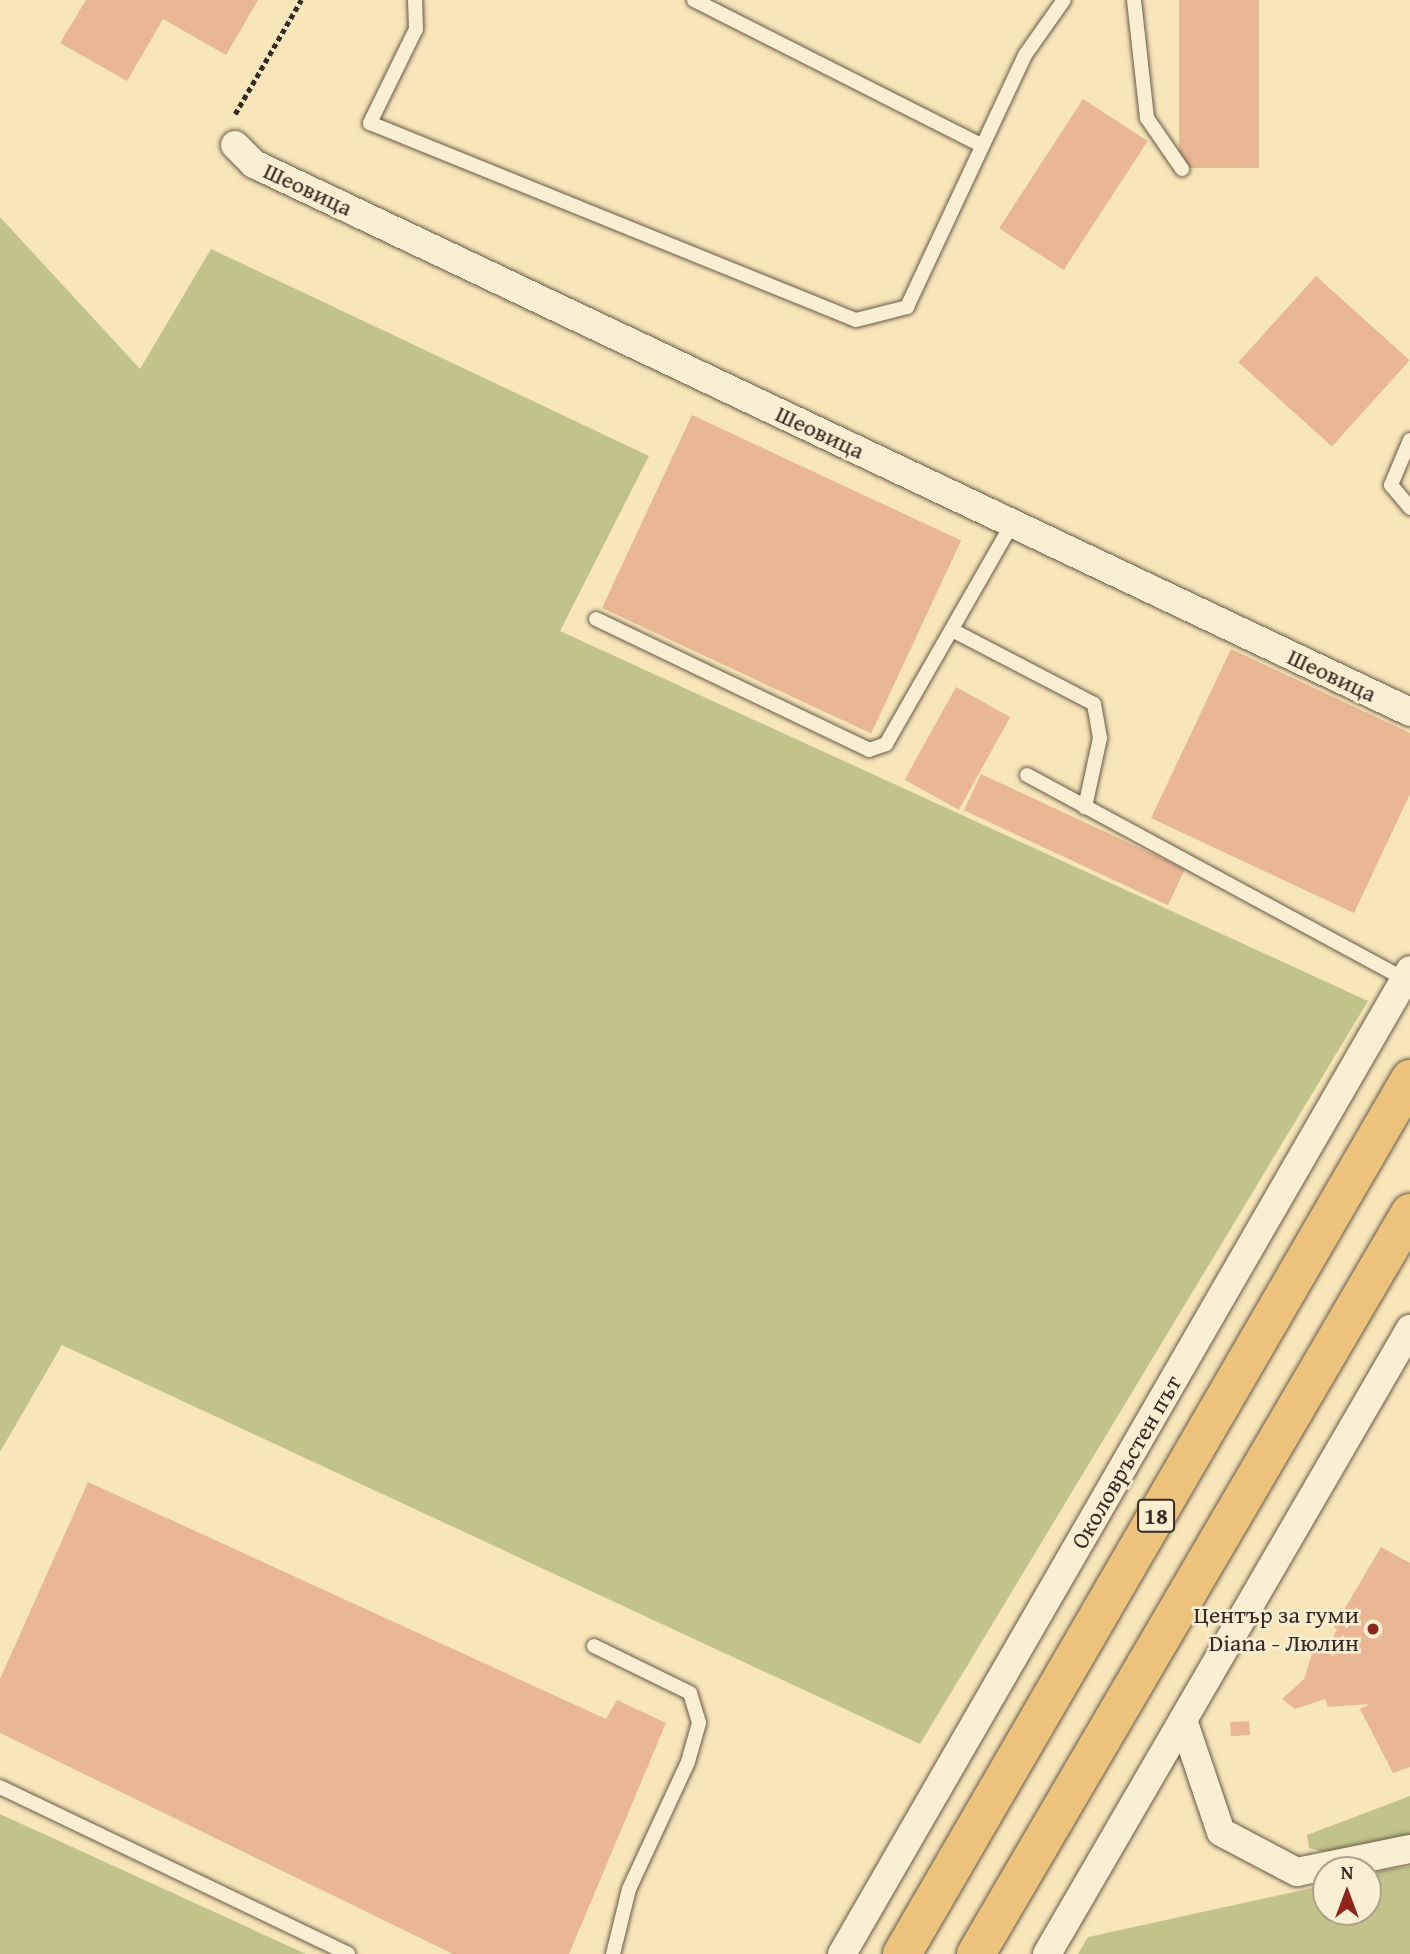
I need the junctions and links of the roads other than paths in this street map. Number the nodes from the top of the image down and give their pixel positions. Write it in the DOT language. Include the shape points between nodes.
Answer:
graph roads {
  1 [pos="415,0"];
  2 [pos="694,0"];
  3 [pos="1063,0"];
  4 [pos="1134,0"];
  5 [pos="235,145"];
  6 [pos="981,145"];
  7 [pos="1182,169"];
  8 [pos="1410,440"];
  9 [pos="1410,508"];
  10 [pos="1013,524"];
  11 [pos="596,619"];
  12 [pos="952,630"];
  13 [pos="1410,712"];
  14 [pos="1027,775"];
  15 [pos="1085,807"];
  16 [pos="1408,975"];
  17 [pos="1410,1079"];
  18 [pos="1410,1213"];
  19 [pos="1410,1329"];
  20 [pos="594,1646"];
  21 [pos="1183,1720"];
  22 [pos="0,1787"];
  23 [pos="1410,1849"];
  24 [pos="348,1954"];
  25 [pos="613,1954"];
  26 [pos="842,1954"];
  27 [pos="902,1954"];
  28 [pos="976,1954"];
  29 [pos="1047,1954"];
  1 -- 6 [label="lane" via="416,29 370,123 856,320 907,307"];
  2 -- 6 [label="lane"];
  3 -- 6 [label="lane" via="1025,55"];
  4 -- 7 [label="lane" via="1147,118"];
  5 -- 10 [label="street, Шеовица" via="254,164"];
  8 -- 9 [label="lane" via="1391,485"];
  10 -- 12 [label="lane"];
  10 -- 13 [label="street, Шеовица"];
  11 -- 12 [label="lane" via="869,750 886,744"];
  12 -- 15 [label="lane" via="1094,704 1100,738"];
  14 -- 15 [label="lane"];
  15 -- 16 [label="lane"];
  16 -- 26 [label="street, Околовръстен път"];
  17 -- 27 [label="highway, 18"];
  18 -- 28 [label="highway"];
  19 -- 21 [label="street"];
  20 -- 25 [label="lane" via="690,1693 699,1723 688,1762 629,1889"];
  21 -- 23 [label="street" via="1221,1832 1297,1872"];
  21 -- 29 [label="street"];
  22 -- 24 [label="lane"];
}
